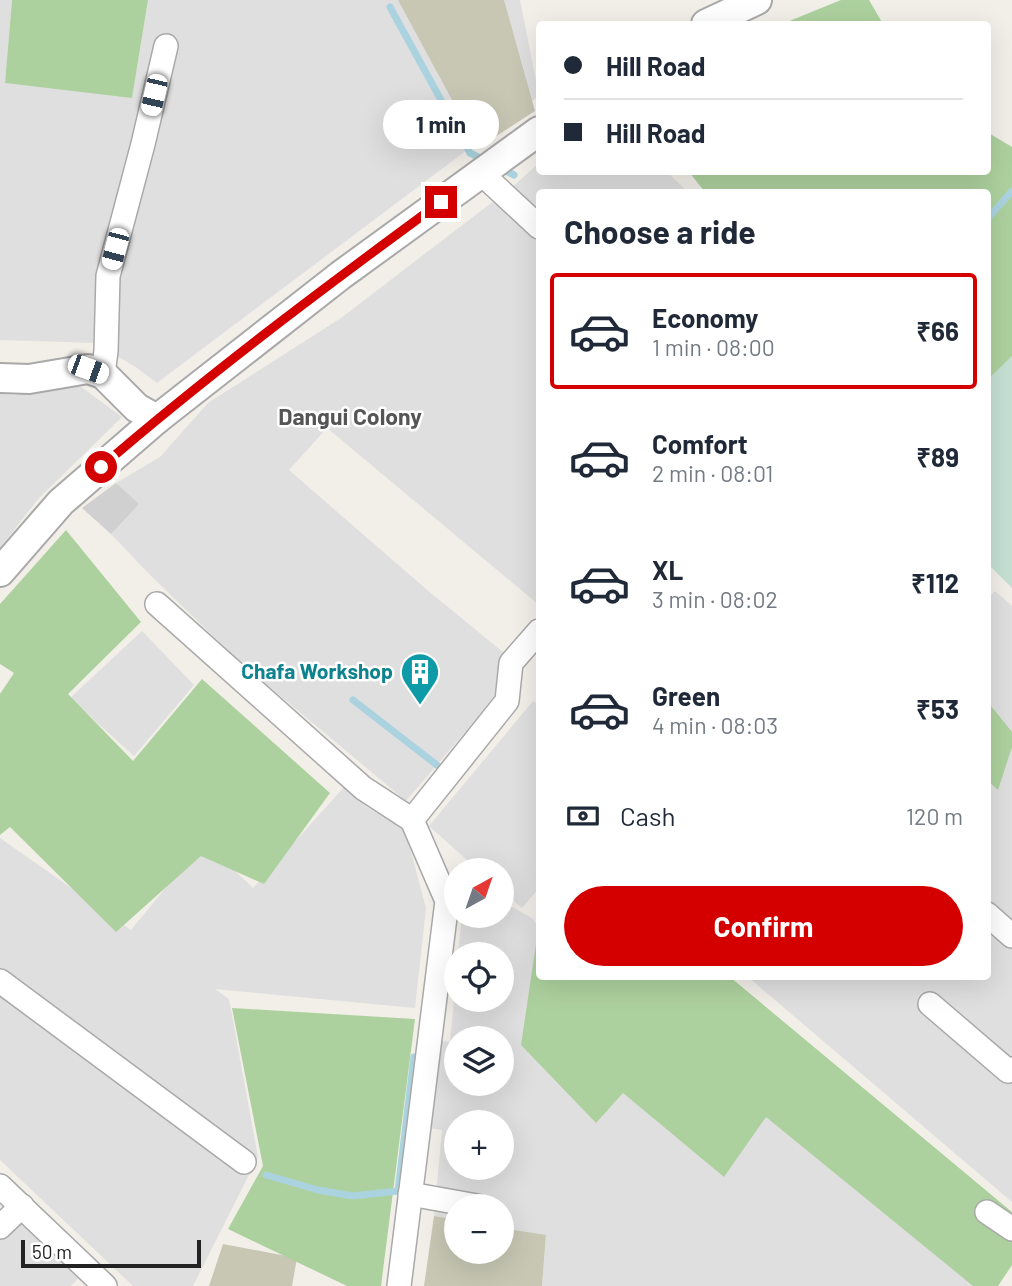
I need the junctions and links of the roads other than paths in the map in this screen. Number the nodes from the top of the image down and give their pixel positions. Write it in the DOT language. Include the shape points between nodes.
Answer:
graph roads {
  1 [pos="757,0"];
  2 [pos="712,21"];
  3 [pos="166,46"];
  4 [pos="536,133"];
  5 [pos="481,173"];
  6 [pos="536,224"];
  7 [pos="103,374"];
  8 [pos="0,378"];
  9 [pos="157,419"];
  10 [pos="0,572"];
  11 [pos="157,604"];
  12 [pos="536,634"];
  13 [pos="412,820"];
  14 [pos="991,918"];
  15 [pos="1012,936"];
  16 [pos="0,981"];
  17 [pos="930,1004"];
  18 [pos="1011,1071"];
  19 [pos="244,1162"];
  20 [pos="0,1186"];
  21 [pos="410,1194"];
  22 [pos="444,1200"];
  23 [pos="22,1206"];
  24 [pos="987,1212"];
  25 [pos="0,1227"];
  26 [pos="1012,1228"];
  27 [pos="105,1286"];
  28 [pos="398,1286"];
  1 -- 2 [label="street"];
  3 -- 7 [label="street" via="108,276"];
  4 -- 5 [label="street"];
  5 -- 6 [label="street"];
  5 -- 9 [label="street"];
  7 -- 8 [label="street" via="88,369 29,379"];
  7 -- 9 [label="street" via="137,408"];
  9 -- 10 [label="street" via="61,502"];
  11 -- 13 [label="street" via="363,788"];
  12 -- 13 [label="street" via="510,663 507,701"];
  13 -- 21 [label="street" via="447,901"];
  14 -- 15 [label="street"];
  16 -- 19 [label="street"];
  17 -- 18 [label="street"];
  20 -- 23 [label="street"];
  21 -- 22 [label="street"];
  21 -- 28 [label="street"];
  23 -- 25 [label="street"];
  23 -- 27 [label="street"];
  24 -- 26 [label="street"];
}
